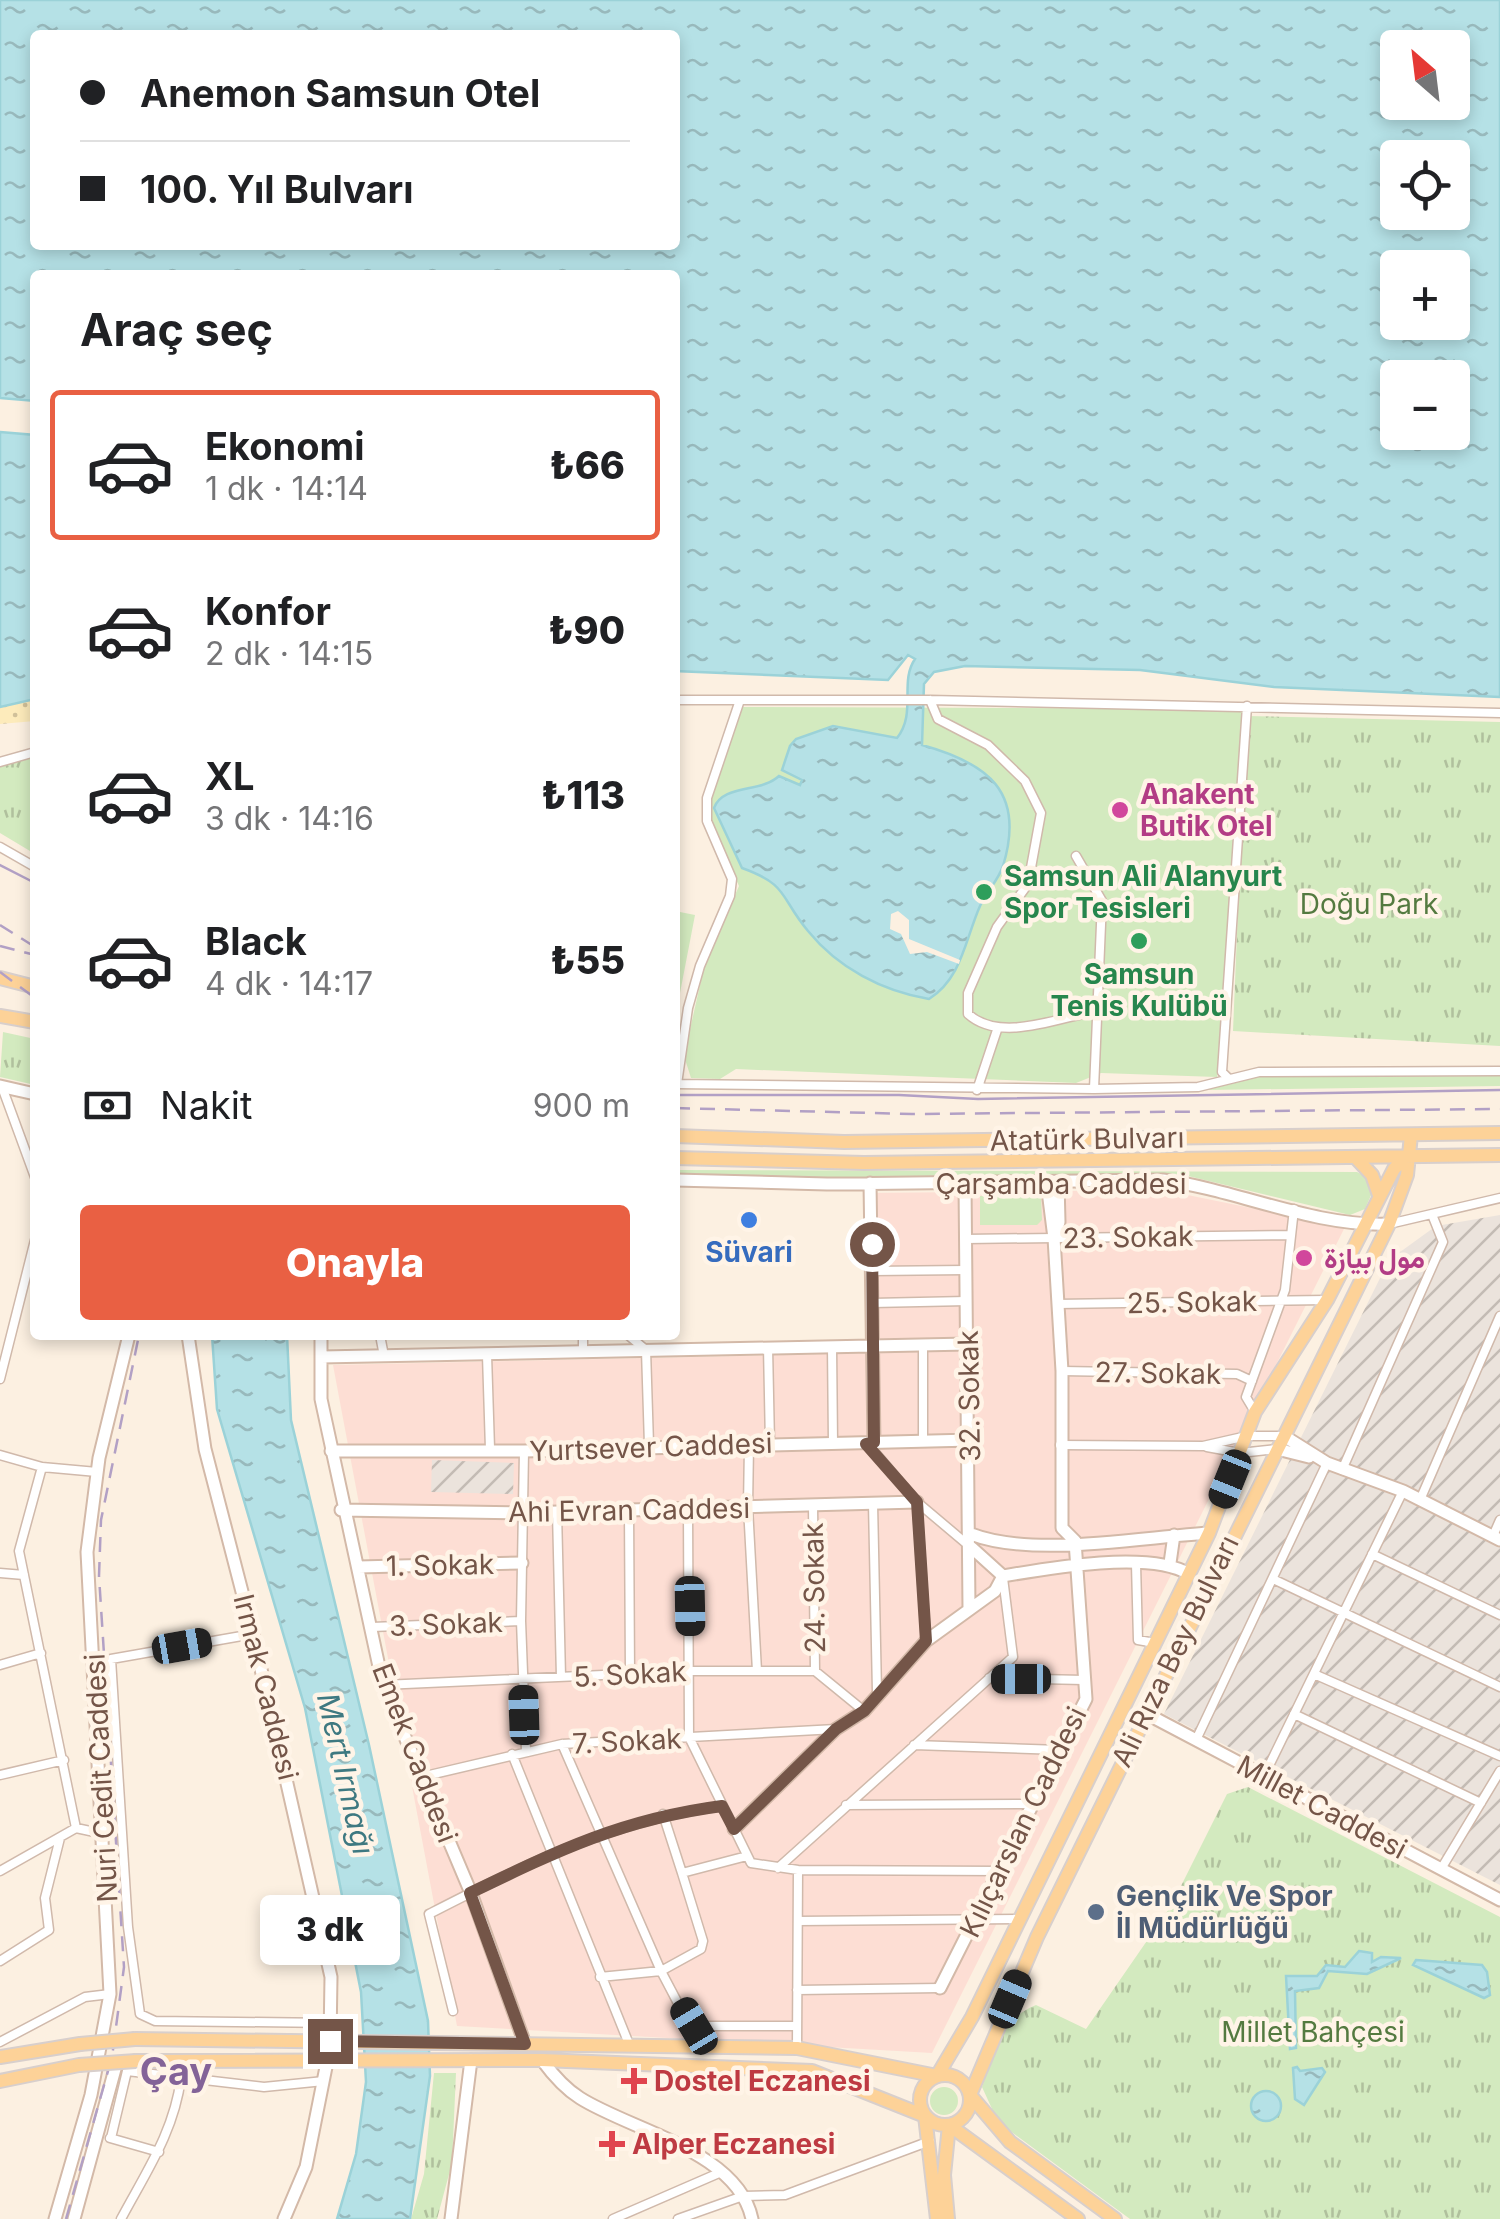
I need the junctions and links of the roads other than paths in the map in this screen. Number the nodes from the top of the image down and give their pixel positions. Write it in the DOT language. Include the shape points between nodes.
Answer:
graph roads {
  1 [pos="680,700"];
  2 [pos="740,700"];
  3 [pos="930,700"];
  4 [pos="1247,706"];
  5 [pos="1500,713"];
  6 [pos="30,753"];
  7 [pos="0,762"];
  8 [pos="0,846"];
  9 [pos="1076,856"];
  10 [pos="30,863"];
  11 [pos="0,978"];
  12 [pos="30,986"];
  13 [pos="1096,1011"];
  14 [pos="0,1016"];
  15 [pos="30,1021"];
  16 [pos="997,1030"];
  17 [pos="680,1059"];
  18 [pos="1500,1071"];
  19 [pos="1230,1079"];
  20 [pos="680,1084"];
  21 [pos="1,1086"];
  22 [pos="1094,1089"];
  23 [pos="977,1090"];
  24 [pos="30,1093"];
  25 [pos="1500,1133"];
  26 [pos="1411,1135"];
  27 [pos="680,1136"];
  28 [pos="1500,1155"];
  29 [pos="1408,1156"];
  30 [pos="680,1158"];
  31 [pos="1356,1158"];
  32 [pos="30,1164"];
  33 [pos="680,1180"];
  34 [pos="1052,1182"];
  35 [pos="870,1183"];
  36 [pos="965,1184"];
  37 [pos="1380,1195"];
  38 [pos="1500,1198"];
  39 [pos="1294,1209"];
  40 [pos="1432,1217"];
  41 [pos="1389,1224"];
  42 [pos="1366,1225"];
  43 [pos="1290,1235"];
  44 [pos="1054,1238"];
  45 [pos="966,1239"];
  46 [pos="30,1260"];
  47 [pos="966,1270"];
  48 [pos="872,1271"];
  49 [pos="1327,1300"];
  50 [pos="966,1301"];
  51 [pos="1278,1301"];
  52 [pos="872,1303"];
  53 [pos="1058,1304"];
  54 [pos="1500,1316"];
  55 [pos="129,1340"];
  56 [pos="189,1340"];
  57 [pos="321,1340"];
  58 [pos="381,1340"];
  59 [pos="583,1340"];
  60 [pos="634,1340"];
  61 [pos="968,1344"];
  62 [pos="872,1345"];
  63 [pos="922,1345"];
  64 [pos="832,1346"];
  65 [pos="768,1348"];
  66 [pos="646,1350"];
  67 [pos="582,1352"];
  68 [pos="487,1355"];
  69 [pos="384,1356"];
  70 [pos="321,1357"];
  71 [pos="1062,1371"];
  72 [pos="0,1379"];
  73 [pos="1252,1380"];
  74 [pos="1255,1412"];
  75 [pos="1247,1436"];
  76 [pos="970,1440"];
  77 [pos="924,1442"];
  78 [pos="832,1443"];
  79 [pos="870,1443"];
  80 [pos="1280,1443"];
  81 [pos="749,1444"];
  82 [pos="770,1444"];
  83 [pos="649,1445"];
  84 [pos="1060,1445"];
  85 [pos="1203,1446"];
  86 [pos="490,1449"];
  87 [pos="331,1451"];
  88 [pos="524,1451"];
  89 [pos="1240,1452"];
  90 [pos="0,1455"];
  91 [pos="1323,1461"];
  92 [pos="42,1467"];
  93 [pos="1342,1470"];
  94 [pos="97,1472"];
  95 [pos="1403,1491"];
  96 [pos="1420,1500"];
  97 [pos="872,1502"];
  98 [pos="917,1502"];
  99 [pos="813,1505"];
  100 [pos="748,1507"];
  101 [pos="688,1509"];
  102 [pos="342,1510"];
  103 [pos="630,1510"];
  104 [pos="557,1512"];
  105 [pos="522,1513"];
  106 [pos="1500,1520"];
  107 [pos="952,1527"];
  108 [pos="1062,1528"];
  109 [pos="1209,1532"];
  110 [pos="971,1534"];
  111 [pos="1174,1535"];
  112 [pos="1496,1538"];
  113 [pos="1075,1542"];
  114 [pos="1052,1543"];
  115 [pos="972,1548"];
  116 [pos="1372,1554"];
  117 [pos="522,1563"];
  118 [pos="1170,1563"];
  119 [pos="1136,1564"];
  120 [pos="1076,1566"];
  121 [pos="358,1567"];
  122 [pos="1052,1567"];
  123 [pos="0,1573"];
  124 [pos="24,1574"];
  125 [pos="1189,1574"];
  126 [pos="1003,1576"];
  127 [pos="1272,1579"];
  128 [pos="970,1608"];
  129 [pos="1500,1614"];
  130 [pos="1342,1615"];
  131 [pos="520,1621"];
  132 [pos="372,1627"];
  133 [pos="254,1634"];
  134 [pos="926,1641"];
  135 [pos="1155,1643"];
  136 [pos="41,1653"];
  137 [pos="0,1665"];
  138 [pos="692,1670"];
  139 [pos="757,1670"];
  140 [pos="814,1670"];
  141 [pos="630,1674"];
  142 [pos="1314,1674"];
  143 [pos="561,1677"];
  144 [pos="523,1678"];
  145 [pos="989,1678"];
  146 [pos="1084,1680"];
  147 [pos="383,1685"];
  148 [pos="1500,1687"];
  149 [pos="876,1692"];
  150 [pos="864,1711"];
  151 [pos="1144,1713"];
  152 [pos="1294,1714"];
  153 [pos="836,1729"];
  154 [pos="689,1738"];
  155 [pos="1196,1740"];
  156 [pos="562,1744"];
  157 [pos="914,1746"];
  158 [pos="1060,1750"];
  159 [pos="526,1751"];
  160 [pos="512,1754"];
  161 [pos="1500,1756"];
  162 [pos="64,1760"];
  163 [pos="1500,1771"];
  164 [pos="0,1775"];
  165 [pos="1264,1776"];
  166 [pos="420,1778"];
  167 [pos="1481,1803"];
  168 [pos="1034,1804"];
  169 [pos="846,1805"];
  170 [pos="722,1806"];
  171 [pos="663,1814"];
  172 [pos="76,1828"];
  173 [pos="734,1829"];
  174 [pos="600,1832"];
  175 [pos="105,1834"];
  176 [pos="60,1838"];
  177 [pos="552,1853"];
  178 [pos="747,1856"];
  179 [pos="778,1868"];
  180 [pos="798,1870"];
  181 [pos="1442,1870"];
  182 [pos="0,1871"];
  183 [pos="1000,1872"];
  184 [pos="682,1874"];
  185 [pos="470,1893"];
  186 [pos="1500,1900"];
  187 [pos="1020,1919"];
  188 [pos="976,1920"];
  189 [pos="798,1921"];
  190 [pos="0,1961"];
  191 [pos="661,1971"];
  192 [pos="600,1978"];
  193 [pos="940,1988"];
  194 [pos="797,1990"];
  195 [pos="110,1994"];
  196 [pos="453,2010"];
  197 [pos="333,2023"];
  198 [pos="694,2026"];
  199 [pos="797,2026"];
  200 [pos="330,2041"];
  201 [pos="525,2044"];
  202 [pos="628,2044"];
  203 [pos="701,2047"];
  204 [pos="797,2048"];
  205 [pos="1,2053"];
  206 [pos="472,2060"];
  207 [pos="542,2060"];
  208 [pos="327,2062"];
  209 [pos="115,2069"];
  210 [pos="936,2076"];
  211 [pos="181,2078"];
  212 [pos="0,2081"];
  213 [pos="324,2081"];
  214 [pos="970,2096"];
  215 [pos="926,2116"];
  216 [pos="949,2125"];
  217 [pos="104,2136"];
  218 [pos="930,2141"];
  219 [pos="158,2152"];
  220 [pos="719,2173"];
  221 [pos="743,2196"];
  222 [pos="55,2219"];
  223 [pos="74,2219"];
  224 [pos="120,2219"];
  225 [pos="284,2219"];
  226 [pos="451,2219"];
  227 [pos="613,2219"];
  228 [pos="678,2219"];
  229 [pos="752,2219"];
  230 [pos="936,2219"];
  231 [pos="948,2219"];
  232 [pos="1078,2219"];
  233 [pos="1114,2219"];
  1 -- 2 [label="street"];
  2 -- 3 [label="street"];
  2 -- 17 [label="street" via="707,798 708,822 732,879 730,896 700,966"];
  3 -- 4 [label="street"];
  3 -- 16 [label="street" via="938,719 988,745 1024,782 1041,813 1028,884 997,927 968,993 968,1014"];
  4 -- 5 [label="street"];
  4 -- 19 [label="street" via="1222,1072"];
  6 -- 7 [label="street"];
  8 -- 10 [label="street"];
  9 -- 13 [label="street" via="1102,900"];
  11 -- 12 [label="main road"];
  13 -- 16 [label="street"];
  13 -- 22 [label="street"];
  14 -- 15 [label="main road"];
  16 -- 23 [label="street"];
  18 -- 19 [label="street" via="1259,1072"];
  19 -- 22 [label="street"];
  20 -- 23 [label="street"];
  21 -- 24 [label="street"];
  21 -- 32 [label="street"];
  22 -- 23 [label="street"];
  25 -- 26 [label="main road, Atatürk Bulvarı"];
  26 -- 27 [label="main road, Atatürk Bulvarı" via="844,1142"];
  26 -- 29 [label="main road, Ali Rıza Bey Bulvarı"];
  28 -- 29 [label="main road, Atatürk Bulvarı"];
  29 -- 31 [label="main road, Atatürk Bulvarı"];
  29 -- 37 [label="main road, Ali Rıza Bey Bulvarı"];
  29 -- 41 [label="main road, Ali Rıza Bey Bulvarı"];
  30 -- 31 [label="main road, Atatürk Bulvarı"];
  31 -- 37 [label="main road"];
  33 -- 35 [label="street, Çarşamba Caddesi"];
  34 -- 36 [label="street, Çarşamba Caddesi"];
  34 -- 39 [label="street, Çarşamba Caddesi" via="1163,1180"];
  34 -- 44 [label="street"];
  35 -- 36 [label="street, Çarşamba Caddesi"];
  35 -- 48 [label="street"];
  36 -- 45 [label="street, 32. Sokak"];
  37 -- 42 [label="main road, Ali Rıza Bey Bulvarı"];
  38 -- 40 [label="street, Çarşamba Caddesi"];
  39 -- 42 [label="street, Çarşamba Caddesi"];
  39 -- 43 [label="street"];
  40 -- 41 [label="street, Çarşamba Caddesi"];
  40 -- 93 [label="street" via="1444,1242"];
  41 -- 42 [label="street, Çarşamba Caddesi"];
  41 -- 80 [label="main road, Ali Rıza Bey Bulvarı"];
  42 -- 49 [label="main road, Ali Rıza Bey Bulvarı"];
  43 -- 44 [label="street, 23. Sokak"];
  43 -- 51 [label="street"];
  44 -- 45 [label="street, 23. Sokak"];
  44 -- 53 [label="street"];
  45 -- 47 [label="street, 32. Sokak"];
  46 -- 72 [label="street"];
  47 -- 48 [label="street"];
  47 -- 50 [label="street, 32. Sokak"];
  48 -- 52 [label="street"];
  49 -- 51 [label="street, 25. Sokak"];
  49 -- 74 [label="main road, Ali Rıza Bey Bulvarı"];
  50 -- 52 [label="street"];
  50 -- 61 [label="street, 32. Sokak"];
  51 -- 53 [label="street, 25. Sokak"];
  51 -- 73 [label="street"];
  52 -- 62 [label="street"];
  53 -- 71 [label="street"];
  54 -- 96 [label="street"];
  55 -- 94 [label="street, Nuri Cedit Caddesi"];
  56 -- 133 [label="street, Irmak Caddesi" via="196,1405"];
  57 -- 70 [label="street, Emek Caddesi"];
  58 -- 69 [label="street"];
  59 -- 67 [label="street"];
  60 -- 66 [label="street"];
  61 -- 63 [label="street"];
  61 -- 76 [label="street, 32. Sokak"];
  62 -- 63 [label="street"];
  62 -- 64 [label="street"];
  62 -- 79 [label="street"];
  63 -- 77 [label="street"];
  64 -- 65 [label="street"];
  64 -- 78 [label="street"];
  65 -- 66 [label="street"];
  65 -- 82 [label="street"];
  66 -- 67 [label="street"];
  66 -- 83 [label="street"];
  67 -- 68 [label="street"];
  68 -- 69 [label="street"];
  68 -- 86 [label="street"];
  69 -- 70 [label="street"];
  70 -- 87 [label="street, Emek Caddesi"];
  71 -- 73 [label="street, 27. Sokak" via="1237,1374"];
  71 -- 84 [label="street"];
  73 -- 74 [label="street" via="1246,1397"];
  74 -- 75 [label="main road, Ali Rıza Bey Bulvarı"];
  75 -- 80 [label="street"];
  75 -- 85 [label="street"];
  75 -- 89 [label="main road, Ali Rıza Bey Bulvarı"];
  76 -- 77 [label="street, Yurtsever Caddesi"];
  76 -- 110 [label="street, 32. Sokak"];
  77 -- 79 [label="street, Yurtsever Caddesi"];
  78 -- 79 [label="street, Yurtsever Caddesi"];
  78 -- 82 [label="street, Yurtsever Caddesi"];
  79 -- 98 [label="street"];
  80 -- 89 [label="street"];
  80 -- 91 [label="street"];
  80 -- 151 [label="main road, Ali Rıza Bey Bulvarı"];
  81 -- 82 [label="street, Yurtsever Caddesi"];
  81 -- 83 [label="street, Yurtsever Caddesi"];
  81 -- 100 [label="street"];
  83 -- 88 [label="street, Yurtsever Caddesi"];
  84 -- 85 [label="street"];
  84 -- 108 [label="street"];
  85 -- 89 [label="street"];
  86 -- 87 [label="street, Yurtsever Caddesi"];
  86 -- 88 [label="street, Yurtsever Caddesi"];
  87 -- 102 [label="street, Emek Caddesi"];
  88 -- 105 [label="street"];
  89 -- 109 [label="main road, Ali Rıza Bey Bulvarı"];
  90 -- 92 [label="street"];
  91 -- 93 [label="street"];
  91 -- 127 [label="street"];
  92 -- 94 [label="street"];
  92 -- 124 [label="street" via="18,1551"];
  93 -- 95 [label="street"];
  94 -- 175 [label="street, Nuri Cedit Caddesi" via="87,1552"];
  95 -- 96 [label="street"];
  95 -- 116 [label="street"];
  96 -- 112 [label="street"];
  97 -- 98 [label="street, Ahi Evran Caddesi"];
  97 -- 99 [label="street, Ahi Evran Caddesi"];
  97 -- 149 [label="street"];
  98 -- 107 [label="street"];
  98 -- 134 [label="street"];
  99 -- 100 [label="street, Ahi Evran Caddesi"];
  99 -- 140 [label="street, 24. Sokak"];
  100 -- 101 [label="street, Ahi Evran Caddesi"];
  100 -- 139 [label="street"];
  101 -- 103 [label="street, Ahi Evran Caddesi"];
  101 -- 138 [label="street"];
  102 -- 105 [label="street, Ahi Evran Caddesi"];
  102 -- 121 [label="street, Emek Caddesi"];
  103 -- 104 [label="street, Ahi Evran Caddesi"];
  103 -- 141 [label="street"];
  104 -- 105 [label="street, Ahi Evran Caddesi"];
  104 -- 143 [label="street"];
  105 -- 117 [label="street"];
  106 -- 112 [label="street"];
  107 -- 110 [label="street"];
  107 -- 115 [label="street"];
  108 -- 113 [label="street"];
  108 -- 114 [label="street"];
  109 -- 111 [label="street"];
  109 -- 125 [label="main road, Ali Rıza Bey Bulvarı"];
  110 -- 114 [label="street"];
  110 -- 115 [label="street, 32. Sokak"];
  111 -- 113 [label="street"];
  111 -- 118 [label="street"];
  113 -- 114 [label="street"];
  113 -- 120 [label="street, Kılıçarslan Caddesi"];
  114 -- 122 [label="street"];
  115 -- 126 [label="street"];
  115 -- 128 [label="street, 32. Sokak"];
  116 -- 129 [label="street"];
  116 -- 130 [label="street"];
  117 -- 121 [label="street, 1. Sokak"];
  117 -- 131 [label="street"];
  118 -- 119 [label="street"];
  118 -- 125 [label="street"];
  119 -- 120 [label="street"];
  119 -- 135 [label="street" via="1138,1640"];
  120 -- 122 [label="street"];
  120 -- 146 [label="street, Kılıçarslan Caddesi"];
  121 -- 132 [label="street, Emek Caddesi"];
  122 -- 126 [label="street"];
  123 -- 124 [label="street"];
  124 -- 136 [label="street"];
  125 -- 135 [label="main road, Ali Rıza Bey Bulvarı"];
  126 -- 128 [label="street" via="995,1591"];
  126 -- 145 [label="street" via="1014,1657"];
  127 -- 130 [label="street"];
  127 -- 155 [label="street"];
  128 -- 134 [label="street"];
  130 -- 142 [label="street"];
  130 -- 148 [label="street"];
  131 -- 132 [label="street, 3. Sokak"];
  131 -- 144 [label="street"];
  132 -- 147 [label="street, Emek Caddesi"];
  133 -- 197 [label="street, Irmak Caddesi" via="332,1977"];
  133 -- 197 [label="street, Nuri Cedit Caddesi" via="111,1659 140,2014 155,2020"];
  134 -- 149 [label="street"];
  135 -- 187 [label="main road, Ali Rıza Bey Bulvarı"];
  136 -- 137 [label="street"];
  136 -- 162 [label="street"];
  138 -- 139 [label="street, 5. Sokak"];
  138 -- 141 [label="street, 5. Sokak"];
  138 -- 154 [label="street"];
  139 -- 140 [label="street, 5. Sokak"];
  140 -- 150 [label="street"];
  141 -- 143 [label="street, 5. Sokak"];
  142 -- 152 [label="street"];
  142 -- 161 [label="street"];
  143 -- 144 [label="street, 5. Sokak"];
  144 -- 147 [label="street, 5. Sokak"];
  144 -- 159 [label="street"];
  145 -- 146 [label="street"];
  145 -- 157 [label="street"];
  146 -- 158 [label="street, Kılıçarslan Caddesi" via="1086,1699"];
  147 -- 166 [label="street, Emek Caddesi"];
  149 -- 150 [label="street"];
  150 -- 153 [label="street"];
  151 -- 155 [label="street, Millet Caddesi"];
  151 -- 214 [label="main road, Ali Rıza Bey Bulvarı"];
  152 -- 165 [label="street"];
  152 -- 167 [label="street"];
  153 -- 154 [label="street, 7. Sokak"];
  153 -- 173 [label="street"];
  154 -- 156 [label="street, 7. Sokak"];
  154 -- 170 [label="street"];
  155 -- 165 [label="street, Millet Caddesi"];
  156 -- 159 [label="street, 7. Sokak"];
  156 -- 174 [label="street"];
  157 -- 158 [label="street"];
  157 -- 169 [label="street"];
  158 -- 168 [label="street, Kılıçarslan Caddesi"];
  159 -- 160 [label="street, 7. Sokak"];
  160 -- 166 [label="street, 7. Sokak"];
  160 -- 177 [label="street"];
  162 -- 164 [label="street"];
  162 -- 172 [label="street"];
  163 -- 167 [label="street"];
  165 -- 181 [label="street, Millet Caddesi"];
  166 -- 185 [label="street, Emek Caddesi"];
  167 -- 181 [label="street"];
  168 -- 169 [label="street"];
  168 -- 183 [label="street, Kılıçarslan Caddesi"];
  169 -- 179 [label="street"];
  170 -- 171 [label="street"];
  170 -- 173 [label="street"];
  171 -- 174 [label="street"];
  171 -- 184 [label="street"];
  172 -- 175 [label="street"];
  172 -- 176 [label="street"];
  173 -- 178 [label="street"];
  174 -- 177 [label="street"];
  174 -- 191 [label="street"];
  175 -- 195 [label="street, Nuri Cedit Caddesi"];
  176 -- 182 [label="street"];
  176 -- 190 [label="street" via="45,1898 49,1930"];
  177 -- 185 [label="street"];
  177 -- 192 [label="street"];
  178 -- 179 [label="street" via="751,1863"];
  178 -- 184 [label="street"];
  179 -- 180 [label="street"];
  180 -- 183 [label="street"];
  180 -- 189 [label="street"];
  181 -- 186 [label="street, Millet Caddesi"];
  183 -- 188 [label="street, Kılıçarslan Caddesi"];
  184 -- 191 [label="street" via="703,1940 701,1949"];
  185 -- 196 [label="street" via="429,1914"];
  185 -- 201 [label="street, Emek Caddesi"];
  187 -- 188 [label="street"];
  187 -- 210 [label="main road, Ali Rıza Bey Bulvarı"];
  188 -- 189 [label="street"];
  188 -- 193 [label="street, Kılıçarslan Caddesi"];
  189 -- 194 [label="street"];
  191 -- 192 [label="street"];
  191 -- 198 [label="street"];
  192 -- 202 [label="street"];
  193 -- 194 [label="street"];
  194 -- 199 [label="street"];
  195 -- 205 [label="street" via="85,1997"];
  195 -- 222 [label="street, Nuri Cedit Caddesi" via="91,2095"];
  197 -- 200 [label="street, Irmak Caddesi"];
  198 -- 199 [label="street"];
  198 -- 203 [label="street"];
  199 -- 204 [label="street"];
  200 -- 201 [label="main road"];
  200 -- 205 [label="main road, bridge" via="135,2039"];
  201 -- 202 [label="main road"];
  202 -- 203 [label="main road"];
  203 -- 204 [label="main road"];
  204 -- 210 [label="main road"];
  206 -- 207 [label="main road"];
  206 -- 208 [label="main road"];
  206 -- 226 [label="street"];
  207 -- 215 [label="main road" via="812,2071"];
  207 -- 220 [label="street" via="578,2097 653,2130"];
  208 -- 212 [label="main road, bridge" via="136,2061"];
  208 -- 213 [label="street"];
  209 -- 217 [label="street"];
  210 -- 214 [label="main road" via="958,2078"];
  210 -- 215 [label="main road" via="920,2093"];
  211 -- 213 [label="street" via="264,2087"];
  211 -- 217 [label="street" via="128,2071"];
  211 -- 219 [label="street"];
  213 -- 225 [label="street" via="306,2167"];
  214 -- 216 [label="main road" via="968,2111"];
  214 -- 233 [label="main road" via="1010,2142"];
  215 -- 216 [label="main road"];
  215 -- 218 [label="main road"];
  216 -- 231 [label="main road"];
  216 -- 232 [label="main road"];
  217 -- 219 [label="street"];
  217 -- 223 [label="street"];
  218 -- 221 [label="street" via="785,2195"];
  218 -- 230 [label="main road"];
  219 -- 224 [label="street"];
  220 -- 221 [label="street"];
  220 -- 227 [label="street"];
  221 -- 228 [label="street"];
  221 -- 229 [label="street"];
}
